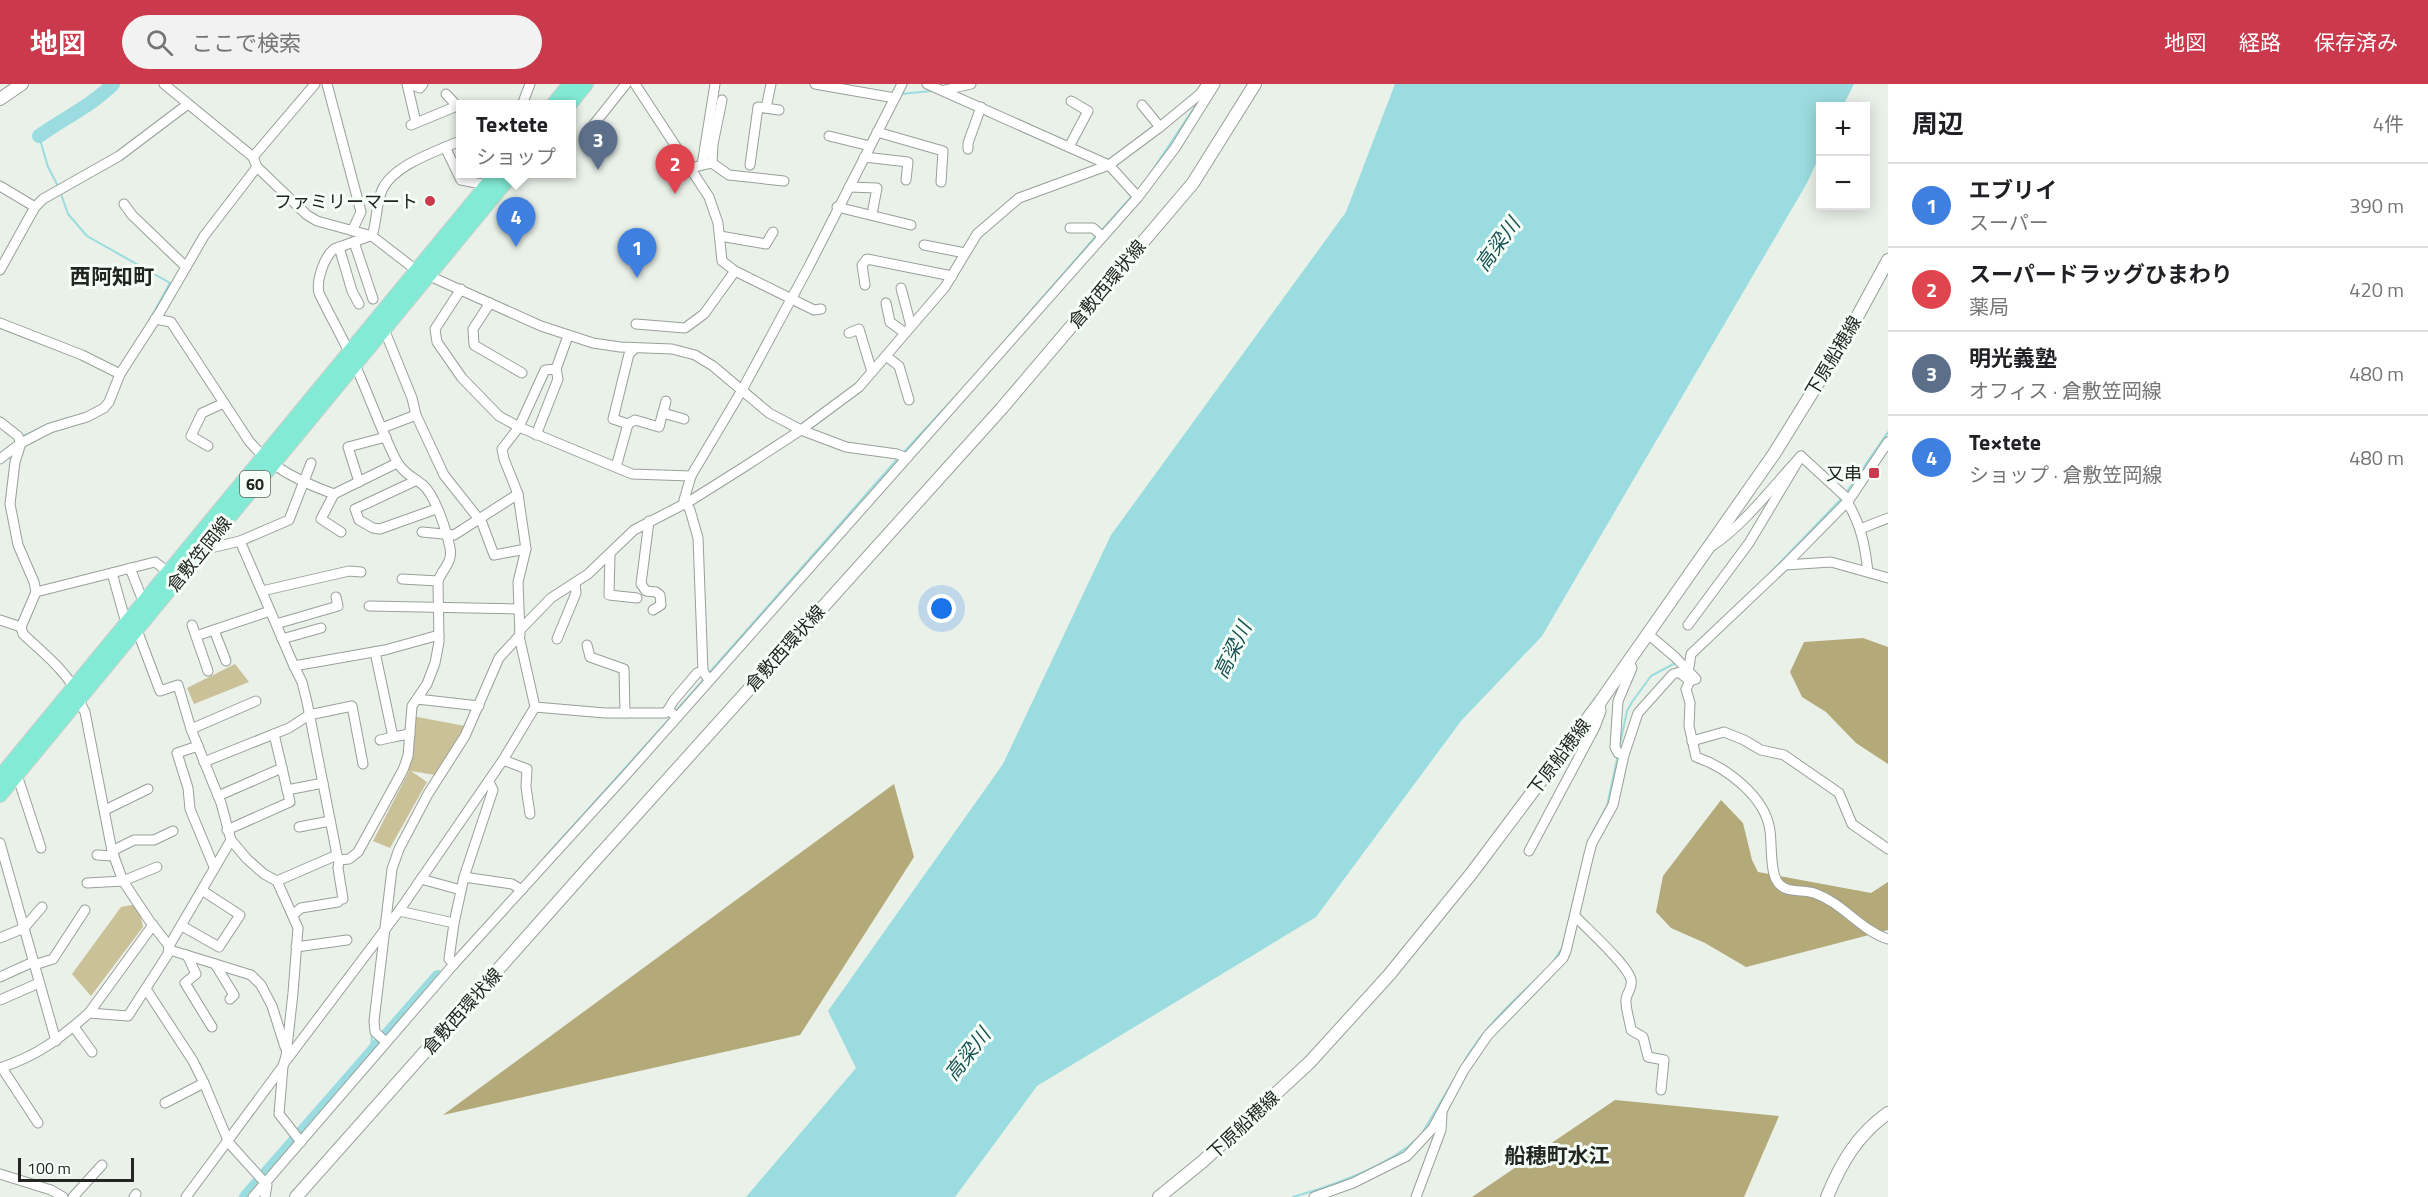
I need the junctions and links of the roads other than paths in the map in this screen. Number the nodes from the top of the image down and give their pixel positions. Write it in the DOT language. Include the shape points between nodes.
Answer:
graph roads {
  1 [pos="22,84"];
  2 [pos="164,84"];
  3 [pos="315,84"];
  4 [pos="327,84"];
  5 [pos="408,84"];
  6 [pos="423,84"];
  7 [pos="530,84"];
  8 [pos="570,84"];
  9 [pos="586,84"];
  10 [pos="626,84"];
  11 [pos="635,84"];
  12 [pos="715,84"];
  13 [pos="771,84"];
  14 [pos="815,84"];
  15 [pos="902,84"];
  16 [pos="927,84"];
  17 [pos="971,84"];
  18 [pos="1212,84"];
  19 [pos="1255,84"];
  20 [pos="838,86"];
  21 [pos="945,90"];
  22 [pos="446,94"];
  23 [pos="895,98"];
  24 [pos="0,99"];
  25 [pos="524,100"];
  26 [pos="557,100"];
  27 [pos="573,100"];
  28 [pos="722,100"];
  29 [pos="1071,101"];
  30 [pos="188,104"];
  31 [pos="456,104"];
  32 [pos="1142,105"];
  33 [pos="981,107"];
  34 [pos="456,108"];
  35 [pos="766,108"];
  36 [pos="778,110"];
  37 [pos="1160,127"];
  38 [pos="878,132"];
  39 [pos="586,133"];
  40 [pos="829,136"];
  41 [pos="456,143"];
  42 [pos="713,144"];
  43 [pos="870,146"];
  44 [pos="445,147"];
  45 [pos="723,147"];
  46 [pos="1069,147"];
  47 [pos="968,148"];
  48 [pos="253,157"];
  49 [pos="864,157"];
  50 [pos="702,165"];
  51 [pos="750,165"];
  52 [pos="1109,165"];
  53 [pos="257,167"];
  54 [pos="456,170"];
  55 [pos="460,178"];
  56 [pos="508,178"];
  57 [pos="492,179"];
  58 [pos="906,180"];
  59 [pos="784,181"];
  60 [pos="940,182"];
  61 [pos="0,186"];
  62 [pos="849,187"];
  63 [pos="1136,195"];
  64 [pos="124,204"];
  65 [pos="35,207"];
  66 [pos="839,208"];
  67 [pos="873,209"];
  68 [pos="911,225"];
  69 [pos="1071,228"];
  70 [pos="352,231"];
  71 [pos="773,232"];
  72 [pos="1100,235"];
  73 [pos="372,236"];
  74 [pos="720,236"];
  75 [pos="354,242"];
  76 [pos="924,245"];
  77 [pos="339,247"];
  78 [pos="966,253"];
  79 [pos="1888,260"];
  80 [pos="186,267"];
  81 [pos="0,270"];
  82 [pos="735,271"];
  83 [pos="423,272"];
  84 [pos="952,276"];
  85 [pos="865,285"];
  86 [pos="901,288"];
  87 [pos="461,289"];
  88 [pos="794,298"];
  89 [pos="373,299"];
  90 [pos="490,303"];
  91 [pos="886,303"];
  92 [pos="359,304"];
  93 [pos="821,309"];
  94 [pos="155,319"];
  95 [pos="0,323"];
  96 [pos="636,324"];
  97 [pos="384,329"];
  98 [pos="908,329"];
  99 [pos="849,333"];
  100 [pos="568,336"];
  101 [pos="635,348"];
  102 [pos="886,356"];
  103 [pos="352,358"];
  104 [pos="556,369"];
  105 [pos="872,372"];
  106 [pos="522,373"];
  107 [pos="120,374"];
  108 [pos="743,391"];
  109 [pos="909,400"];
  110 [pos="666,401"];
  111 [pos="224,403"];
  112 [pos="663,413"];
  113 [pos="416,415"];
  114 [pos="684,419"];
  115 [pos="0,422"];
  116 [pos="628,424"];
  117 [pos="519,428"];
  118 [pos="801,430"];
  119 [pos="384,433"];
  120 [pos="536,435"];
  121 [pos="1888,442"];
  122 [pos="21,443"];
  123 [pos="208,446"];
  124 [pos="903,456"];
  125 [pos="1801,456"];
  126 [pos="0,459"];
  127 [pos="268,460"];
  128 [pos="311,463"];
  129 [pos="397,463"];
  130 [pos="616,468"];
  131 [pos="691,476"];
  132 [pos="415,481"];
  133 [pos="359,482"];
  134 [pos="303,483"];
  135 [pos="334,494"];
  136 [pos="519,494"];
  137 [pos="1846,498"];
  138 [pos="685,502"];
  139 [pos="436,508"];
  140 [pos="1888,518"];
  141 [pos="478,520"];
  142 [pos="649,523"];
  143 [pos="1860,529"];
  144 [pos="341,532"];
  145 [pos="422,532"];
  146 [pos="446,535"];
  147 [pos="202,540"];
  148 [pos="240,541"];
  149 [pos="1710,548"];
  150 [pos="526,549"];
  151 [pos="610,558"];
  152 [pos="1785,565"];
  153 [pos="130,568"];
  154 [pos="362,572"];
  155 [pos="1868,572"];
  156 [pos="112,573"];
  157 [pos="172,576"];
  158 [pos="1888,578"];
  159 [pos="402,579"];
  160 [pos="438,580"];
  161 [pos="575,585"];
  162 [pos="262,591"];
  163 [pos="36,592"];
  164 [pos="336,597"];
  165 [pos="637,598"];
  166 [pos="143,601"];
  167 [pos="369,606"];
  168 [pos="438,608"];
  169 [pos="518,609"];
  170 [pos="653,610"];
  171 [pos="270,611"];
  172 [pos="0,620"];
  173 [pos="276,624"];
  174 [pos="1688,625"];
  175 [pos="132,626"];
  176 [pos="192,626"];
  177 [pos="21,627"];
  178 [pos="321,628"];
  179 [pos="214,630"];
  180 [pos="520,633"];
  181 [pos="1648,634"];
  182 [pos="438,635"];
  183 [pos="196,636"];
  184 [pos="282,639"];
  185 [pos="557,639"];
  186 [pos="587,645"];
  187 [pos="375,652"];
  188 [pos="1628,660"];
  189 [pos="226,661"];
  190 [pos="294,666"];
  191 [pos="1682,666"];
  192 [pos="208,671"];
  193 [pos="706,676"];
  194 [pos="74,687"];
  195 [pos="417,699"];
  196 [pos="256,701"];
  197 [pos="78,702"];
  198 [pos="1600,702"];
  199 [pos="477,706"];
  200 [pos="535,707"];
  201 [pos="625,713"];
  202 [pos="673,713"];
  203 [pos="309,715"];
  204 [pos="191,729"];
  205 [pos="274,734"];
  206 [pos="410,734"];
  207 [pos="393,737"];
  208 [pos="380,740"];
  209 [pos="1692,741"];
  210 [pos="198,746"];
  211 [pos="1621,754"];
  212 [pos="503,760"];
  213 [pos="204,762"];
  214 [pos="363,764"];
  215 [pos="282,768"];
  216 [pos="17,775"];
  217 [pos="0,777"];
  218 [pos="489,782"];
  219 [pos="323,783"];
  220 [pos="148,789"];
  221 [pos="287,790"];
  222 [pos="0,795"];
  223 [pos="218,796"];
  224 [pos="105,810"];
  225 [pos="530,814"];
  226 [pos="330,821"];
  227 [pos="299,827"];
  228 [pos="227,830"];
  229 [pos="173,831"];
  230 [pos="231,840"];
  231 [pos="0,843"];
  232 [pos="41,848"];
  233 [pos="1888,849"];
  234 [pos="1529,851"];
  235 [pos="113,853"];
  236 [pos="97,855"];
  237 [pos="338,858"];
  238 [pos="157,867"];
  239 [pos="214,867"];
  240 [pos="464,877"];
  241 [pos="421,879"];
  242 [pos="123,881"];
  243 [pos="277,881"];
  244 [pos="87,883"];
  245 [pos="519,888"];
  246 [pos="461,890"];
  247 [pos="203,891"];
  248 [pos="42,907"];
  249 [pos="86,910"];
  250 [pos="399,911"];
  251 [pos="295,914"];
  252 [pos="1575,916"];
  253 [pos="454,923"];
  254 [pos="153,926"];
  255 [pos="182,926"];
  256 [pos="24,928"];
  257 [pos="384,928"];
  258 [pos="0,938"];
  259 [pos="1888,939"];
  260 [pos="347,940"];
  261 [pos="299,947"];
  262 [pos="170,948"];
  263 [pos="187,955"];
  264 [pos="452,962"];
  265 [pos="34,964"];
  266 [pos="215,964"];
  267 [pos="0,977"];
  268 [pos="39,983"];
  269 [pos="146,989"];
  270 [pos="230,999"];
  271 [pos="0,1000"];
  272 [pos="89,1013"];
  273 [pos="74,1027"];
  274 [pos="212,1027"];
  275 [pos="383,1040"];
  276 [pos="56,1041"];
  277 [pos="92,1052"];
  278 [pos="285,1061"];
  279 [pos="1,1068"];
  280 [pos="204,1083"];
  281 [pos="1661,1090"];
  282 [pos="165,1103"];
  283 [pos="1442,1113"];
  284 [pos="1888,1113"];
  285 [pos="38,1123"];
  286 [pos="298,1139"];
  287 [pos="229,1143"];
  288 [pos="102,1165"];
  289 [pos="0,1174"];
  290 [pos="263,1180"];
  291 [pos="63,1197"];
  292 [pos="73,1197"];
  293 [pos="186,1197"];
  294 [pos="253,1197"];
  295 [pos="265,1197"];
  296 [pos="296,1197"];
  297 [pos="1159,1197"];
  298 [pos="1314,1197"];
  299 [pos="1416,1197"];
  300 [pos="1827,1197"];
  1 -- 24 [label="main road"];
  2 -- 30 [label="street"];
  3 -- 48 [label="street"];
  4 -- 70 [label="street" via="361,212"];
  5 -- 6 [label="street" via="420,88"];
  5 -- 34 [label="street" via="413,122"];
  7 -- 25 [label="street"];
  8 -- 26 [label="main road"];
  9 -- 27 [label="main road"];
  10 -- 39 [label="street"];
  11 -- 50 [label="street"];
  12 -- 50 [label="street"];
  13 -- 35 [label="street"];
  14 -- 20 [label="street"];
  15 -- 23 [label="street"];
  16 -- 21 [label="street"];
  17 -- 21 [label="street"];
  18 -- 37 [label="street"];
  18 -- 63 [label="street" via="1175,148"];
  19 -- 296 [label="main road, 倉敷西環状線" via="1193,183 1002,408"];
  20 -- 23 [label="street"];
  21 -- 33 [label="street"];
  22 -- 31 [label="street"];
  23 -- 38 [label="street"];
  28 -- 42 [label="street"];
  29 -- 46 [label="street" via="1088,111"];
  30 -- 48 [label="street"];
  30 -- 65 [label="street" via="119,156"];
  32 -- 37 [label="street"];
  33 -- 46 [label="street"];
  33 -- 47 [label="street"];
  35 -- 36 [label="street"];
  35 -- 51 [label="street" via="758,107"];
  37 -- 52 [label="street"];
  38 -- 43 [label="street"];
  38 -- 60 [label="street" via="943,151"];
  40 -- 43 [label="street"];
  41 -- 44 [label="street"];
  42 -- 45 [label="street"];
  42 -- 50 [label="street"];
  43 -- 49 [label="street"];
  44 -- 54 [label="street"];
  44 -- 73 [label="street" via="402,168 382,189"];
  46 -- 52 [label="street"];
  48 -- 53 [label="street"];
  49 -- 58 [label="street" via="908,162"];
  49 -- 62 [label="street"];
  50 -- 59 [label="street" via="729,176"];
  50 -- 74 [label="street"];
  52 -- 63 [label="street"];
  52 -- 78 [label="street" via="1019,198 977,234"];
  53 -- 70 [label="street" via="307,215"];
  53 -- 80 [label="street" via="204,236"];
  55 -- 57 [label="street"];
  56 -- 83 [label="main road, 倉敷笠岡線 / 60"];
  57 -- 83 [label="main road, 倉敷笠岡線 / 60"];
  61 -- 65 [label="street"];
  62 -- 66 [label="street"];
  62 -- 67 [label="street" via="878,188"];
  63 -- 72 [label="street"];
  64 -- 80 [label="street"];
  65 -- 81 [label="street"];
  66 -- 68 [label="street"];
  66 -- 88 [label="street"];
  69 -- 72 [label="street" via="1093,228"];
  70 -- 73 [label="street"];
  71 -- 74 [label="street" via="766,244"];
  72 -- 124 [label="street"];
  73 -- 75 [label="street"];
  73 -- 83 [label="street"];
  74 -- 82 [label="street" via="722,261"];
  75 -- 77 [label="street"];
  75 -- 89 [label="street"];
  76 -- 78 [label="street"];
  77 -- 92 [label="street"];
  77 -- 103 [label="street" via="329,253 317,286"];
  78 -- 84 [label="street"];
  79 -- 149 [label="main road, 下原船穂線" via="1844,341"];
  80 -- 94 [label="street"];
  82 -- 88 [label="street"];
  82 -- 96 [label="street" via="704,314 685,328"];
  83 -- 87 [label="street"];
  83 -- 97 [label="main road, 倉敷笠岡線 / 60"];
  83 -- 103 [label="main road, 倉敷笠岡線 / 60"];
  84 -- 85 [label="street" via="867,259 862,265"];
  84 -- 98 [label="street"];
  86 -- 98 [label="street"];
  87 -- 90 [label="street"];
  87 -- 117 [label="street" via="435,329 437,342 480,398"];
  88 -- 93 [label="street" via="814,310"];
  88 -- 108 [label="street"];
  90 -- 100 [label="street"];
  90 -- 106 [label="street" via="473,328 474,345"];
  91 -- 98 [label="street" via="890,322"];
  94 -- 107 [label="street"];
  94 -- 111 [label="street" via="171,322"];
  95 -- 107 [label="street"];
  97 -- 103 [label="main road, 倉敷笠岡線 / 60"];
  97 -- 113 [label="street"];
  98 -- 102 [label="street"];
  99 -- 105 [label="street" via="859,329"];
  100 -- 101 [label="street"];
  100 -- 104 [label="street"];
  101 -- 108 [label="street" via="695,355"];
  101 -- 116 [label="street" via="629,354 613,419"];
  102 -- 105 [label="street"];
  102 -- 109 [label="street" via="899,366"];
  103 -- 119 [label="street"];
  103 -- 127 [label="main road, 倉敷笠岡線 / 60"];
  104 -- 117 [label="street" via="545,370"];
  104 -- 120 [label="street" via="558,379"];
  105 -- 118 [label="street" via="859,387"];
  107 -- 122 [label="street" via="104,408"];
  108 -- 118 [label="street" via="769,413"];
  108 -- 131 [label="street"];
  110 -- 112 [label="street"];
  111 -- 123 [label="street" via="202,413 191,436"];
  111 -- 127 [label="street"];
  112 -- 114 [label="street"];
  112 -- 116 [label="street" via="659,427 635,420"];
  113 -- 119 [label="street"];
  113 -- 141 [label="street" via="444,475"];
  115 -- 122 [label="street"];
  116 -- 130 [label="street"];
  117 -- 120 [label="street"];
  117 -- 136 [label="street" via="502,449"];
  118 -- 124 [label="street" via="846,447"];
  118 -- 138 [label="street"];
  119 -- 129 [label="street"];
  119 -- 133 [label="street" via="348,447"];
  120 -- 130 [label="street"];
  121 -- 137 [label="street"];
  122 -- 126 [label="street"];
  122 -- 163 [label="street" via="10,504 18,545"];
  124 -- 193 [label="street"];
  125 -- 137 [label="street"];
  125 -- 149 [label="street"];
  125 -- 174 [label="street" via="1749,543"];
  127 -- 134 [label="street"];
  127 -- 147 [label="main road, 倉敷笠岡線 / 60"];
  128 -- 134 [label="street"];
  129 -- 132 [label="street"];
  129 -- 133 [label="street"];
  130 -- 131 [label="street" via="632,474"];
  131 -- 138 [label="street"];
  132 -- 139 [label="street" via="432,496"];
  132 -- 139 [label="street" via="356,510 359,520 380,529"];
  133 -- 135 [label="street"];
  134 -- 135 [label="street"];
  134 -- 148 [label="street" via="289,520"];
  135 -- 144 [label="street" via="321,519"];
  136 -- 141 [label="street"];
  136 -- 150 [label="street"];
  137 -- 143 [label="street"];
  137 -- 152 [label="street"];
  138 -- 142 [label="street"];
  138 -- 193 [label="street" via="698,538"];
  139 -- 146 [label="street"];
  140 -- 143 [label="street"];
  141 -- 146 [label="street" via="454,535"];
  141 -- 150 [label="street" via="494,555"];
  142 -- 151 [label="street" via="634,530"];
  142 -- 170 [label="street" via="641,584 646,591 660,595 661,605"];
  143 -- 155 [label="street"];
  145 -- 146 [label="street"];
  146 -- 160 [label="street" via="450,562"];
  147 -- 148 [label="street" via="215,547"];
  147 -- 157 [label="main road, 倉敷笠岡線 / 60"];
  148 -- 162 [label="street"];
  149 -- 181 [label="main road, 下原船穂線"];
  150 -- 169 [label="street" via="518,582"];
  151 -- 161 [label="street"];
  151 -- 165 [label="street" via="609,595"];
  152 -- 155 [label="street" via="1831,562"];
  152 -- 191 [label="street"];
  153 -- 156 [label="street"];
  153 -- 157 [label="street" via="155,562"];
  153 -- 166 [label="street"];
  154 -- 162 [label="street" via="349,571"];
  155 -- 158 [label="street"];
  156 -- 163 [label="street"];
  156 -- 175 [label="street"];
  157 -- 166 [label="main road, 倉敷笠岡線 / 60"];
  157 -- 175 [label="main road, 倉敷笠岡線 / 60"];
  159 -- 160 [label="street"];
  160 -- 168 [label="street"];
  161 -- 180 [label="street" via="551,598"];
  161 -- 185 [label="street" via="576,593"];
  162 -- 171 [label="street"];
  163 -- 177 [label="street"];
  164 -- 173 [label="street" via="339,606"];
  166 -- 175 [label="main road, 倉敷笠岡線 / 60"];
  167 -- 168 [label="street"];
  168 -- 169 [label="street"];
  168 -- 182 [label="street"];
  169 -- 180 [label="street"];
  171 -- 173 [label="street"];
  171 -- 179 [label="street"];
  172 -- 177 [label="street"];
  173 -- 184 [label="street"];
  175 -- 194 [label="main road, 倉敷笠岡線 / 60"];
  175 -- 197 [label="main road, 倉敷笠岡線 / 60"];
  175 -- 204 [label="street" via="160,691 178,685"];
  176 -- 183 [label="street"];
  177 -- 194 [label="street" via="23,634"];
  178 -- 184 [label="street"];
  179 -- 183 [label="street"];
  179 -- 189 [label="street"];
  180 -- 199 [label="street" via="499,658"];
  180 -- 200 [label="street"];
  181 -- 188 [label="main road, 下原船穂線"];
  181 -- 191 [label="street"];
  182 -- 187 [label="street"];
  182 -- 195 [label="street" via="435,663"];
  183 -- 192 [label="street"];
  184 -- 190 [label="street"];
  186 -- 201 [label="street" via="590,657 624,669"];
  187 -- 190 [label="street"];
  187 -- 207 [label="street"];
  188 -- 198 [label="main road, 下原船穂線"];
  188 -- 211 [label="street" via="1632,668 1618,701 1615,747"];
  190 -- 203 [label="street"];
  191 -- 209 [label="street" via="1690,681 1686,689"];
  191 -- 211 [label="street" via="1643,705"];
  193 -- 202 [label="street"];
  193 -- 202 [label="street" via="698,673 674,700"];
  194 -- 197 [label="street"];
  194 -- 217 [label="main road, 倉敷笠岡線 / 60"];
  195 -- 199 [label="street"];
  195 -- 206 [label="street" via="412,706"];
  196 -- 204 [label="street"];
  197 -- 216 [label="main road, 倉敷笠岡線 / 60"];
  197 -- 224 [label="street" via="85,712"];
  198 -- 234 [label="street" via="1602,711 1595,727"];
  198 -- 297 [label="main road, 下原船穂線" via="1471,874 1389,975 1310,1062"];
  199 -- 257 [label="street" via="465,736 428,794 394,860"];
  200 -- 201 [label="street"];
  200 -- 212 [label="street"];
  201 -- 202 [label="street"];
  202 -- 245 [label="street"];
  203 -- 205 [label="street"];
  203 -- 214 [label="street" via="352,705"];
  203 -- 219 [label="street"];
  204 -- 210 [label="street"];
  205 -- 213 [label="street"];
  205 -- 215 [label="street"];
  206 -- 207 [label="street"];
  206 -- 237 [label="street" via="403,770 358,852 349,859"];
  207 -- 208 [label="street"];
  209 -- 233 [label="street" via="1724,732 1761,750 1784,755 1839,793 1852,824"];
  209 -- 259 [label="street" via="1696,757 1735,778 1765,814 1775,880 1783,888 1813,893 1836,903 1878,936"];
  210 -- 213 [label="street"];
  210 -- 239 [label="street" via="177,753 190,809"];
  211 -- 252 [label="street" via="1613,805 1589,854"];
  212 -- 218 [label="street"];
  212 -- 225 [label="street" via="527,769"];
  213 -- 223 [label="street"];
  215 -- 221 [label="street"];
  215 -- 223 [label="street"];
  216 -- 222 [label="main road, 倉敷笠岡線 / 60"];
  216 -- 232 [label="street"];
  218 -- 240 [label="street" via="493,790"];
  218 -- 241 [label="street"];
  219 -- 221 [label="street"];
  219 -- 226 [label="street"];
  220 -- 224 [label="street"];
  221 -- 228 [label="street" via="290,802"];
  223 -- 228 [label="street"];
  224 -- 235 [label="street"];
  226 -- 227 [label="street"];
  226 -- 237 [label="street"];
  228 -- 230 [label="street"];
  229 -- 235 [label="street" via="154,840 134,840"];
  230 -- 239 [label="street"];
  230 -- 243 [label="street" via="247,859"];
  231 -- 256 [label="street"];
  235 -- 236 [label="street"];
  235 -- 242 [label="street"];
  237 -- 243 [label="street"];
  237 -- 251 [label="street" via="340,900 301,908"];
  238 -- 242 [label="street"];
  239 -- 247 [label="street"];
  240 -- 245 [label="street"];
  240 -- 246 [label="street"];
  241 -- 246 [label="street"];
  241 -- 250 [label="street"];
  242 -- 244 [label="street"];
  242 -- 254 [label="street"];
  243 -- 251 [label="street"];
  245 -- 264 [label="street"];
  246 -- 253 [label="street"];
  247 -- 255 [label="street"];
  247 -- 255 [label="street" via="240,915 219,948"];
  248 -- 256 [label="street"];
  249 -- 265 [label="street" via="53,959"];
  250 -- 253 [label="street"];
  250 -- 257 [label="street"];
  251 -- 261 [label="street"];
  252 -- 281 [label="street" via="1630,975 1632,986 1625,999 1631,1030 1643,1037 1648,1057 1664,1060"];
  252 -- 283 [label="street" via="1563,958 1488,1035"];
  253 -- 264 [label="street"];
  254 -- 262 [label="street"];
  254 -- 272 [label="street"];
  255 -- 262 [label="street"];
  256 -- 258 [label="street"];
  256 -- 265 [label="street"];
  257 -- 275 [label="street" via="374,1022 375,1032"];
  257 -- 278 [label="street"];
  260 -- 261 [label="street"];
  261 -- 278 [label="street"];
  262 -- 263 [label="street"];
  262 -- 269 [label="street"];
  263 -- 266 [label="street"];
  263 -- 274 [label="street" via="196,974 186,983"];
  264 -- 275 [label="street"];
  265 -- 267 [label="street"];
  265 -- 268 [label="street"];
  266 -- 270 [label="street" via="234,995"];
  266 -- 278 [label="street" via="251,975 261,985 272,1006"];
  268 -- 271 [label="street"];
  268 -- 276 [label="street"];
  269 -- 272 [label="street" via="128,1016"];
  269 -- 280 [label="street"];
  272 -- 273 [label="street"];
  273 -- 276 [label="street"];
  273 -- 277 [label="street"];
  275 -- 286 [label="street"];
  276 -- 279 [label="street"];
  278 -- 286 [label="street" via="279,1114"];
  278 -- 287 [label="street"];
  279 -- 285 [label="street"];
  280 -- 282 [label="street"];
  280 -- 287 [label="street"];
  283 -- 298 [label="street" via="1407,1156"];
  283 -- 299 [label="street" via="1441,1130"];
  284 -- 300 [label="main road" via="1856,1143"];
  286 -- 290 [label="street"];
  287 -- 290 [label="street"];
  287 -- 293 [label="street"];
  288 -- 292 [label="street"];
  289 -- 291 [label="street"];
  290 -- 294 [label="street"];
  290 -- 295 [label="street" via="267,1188"];
}
